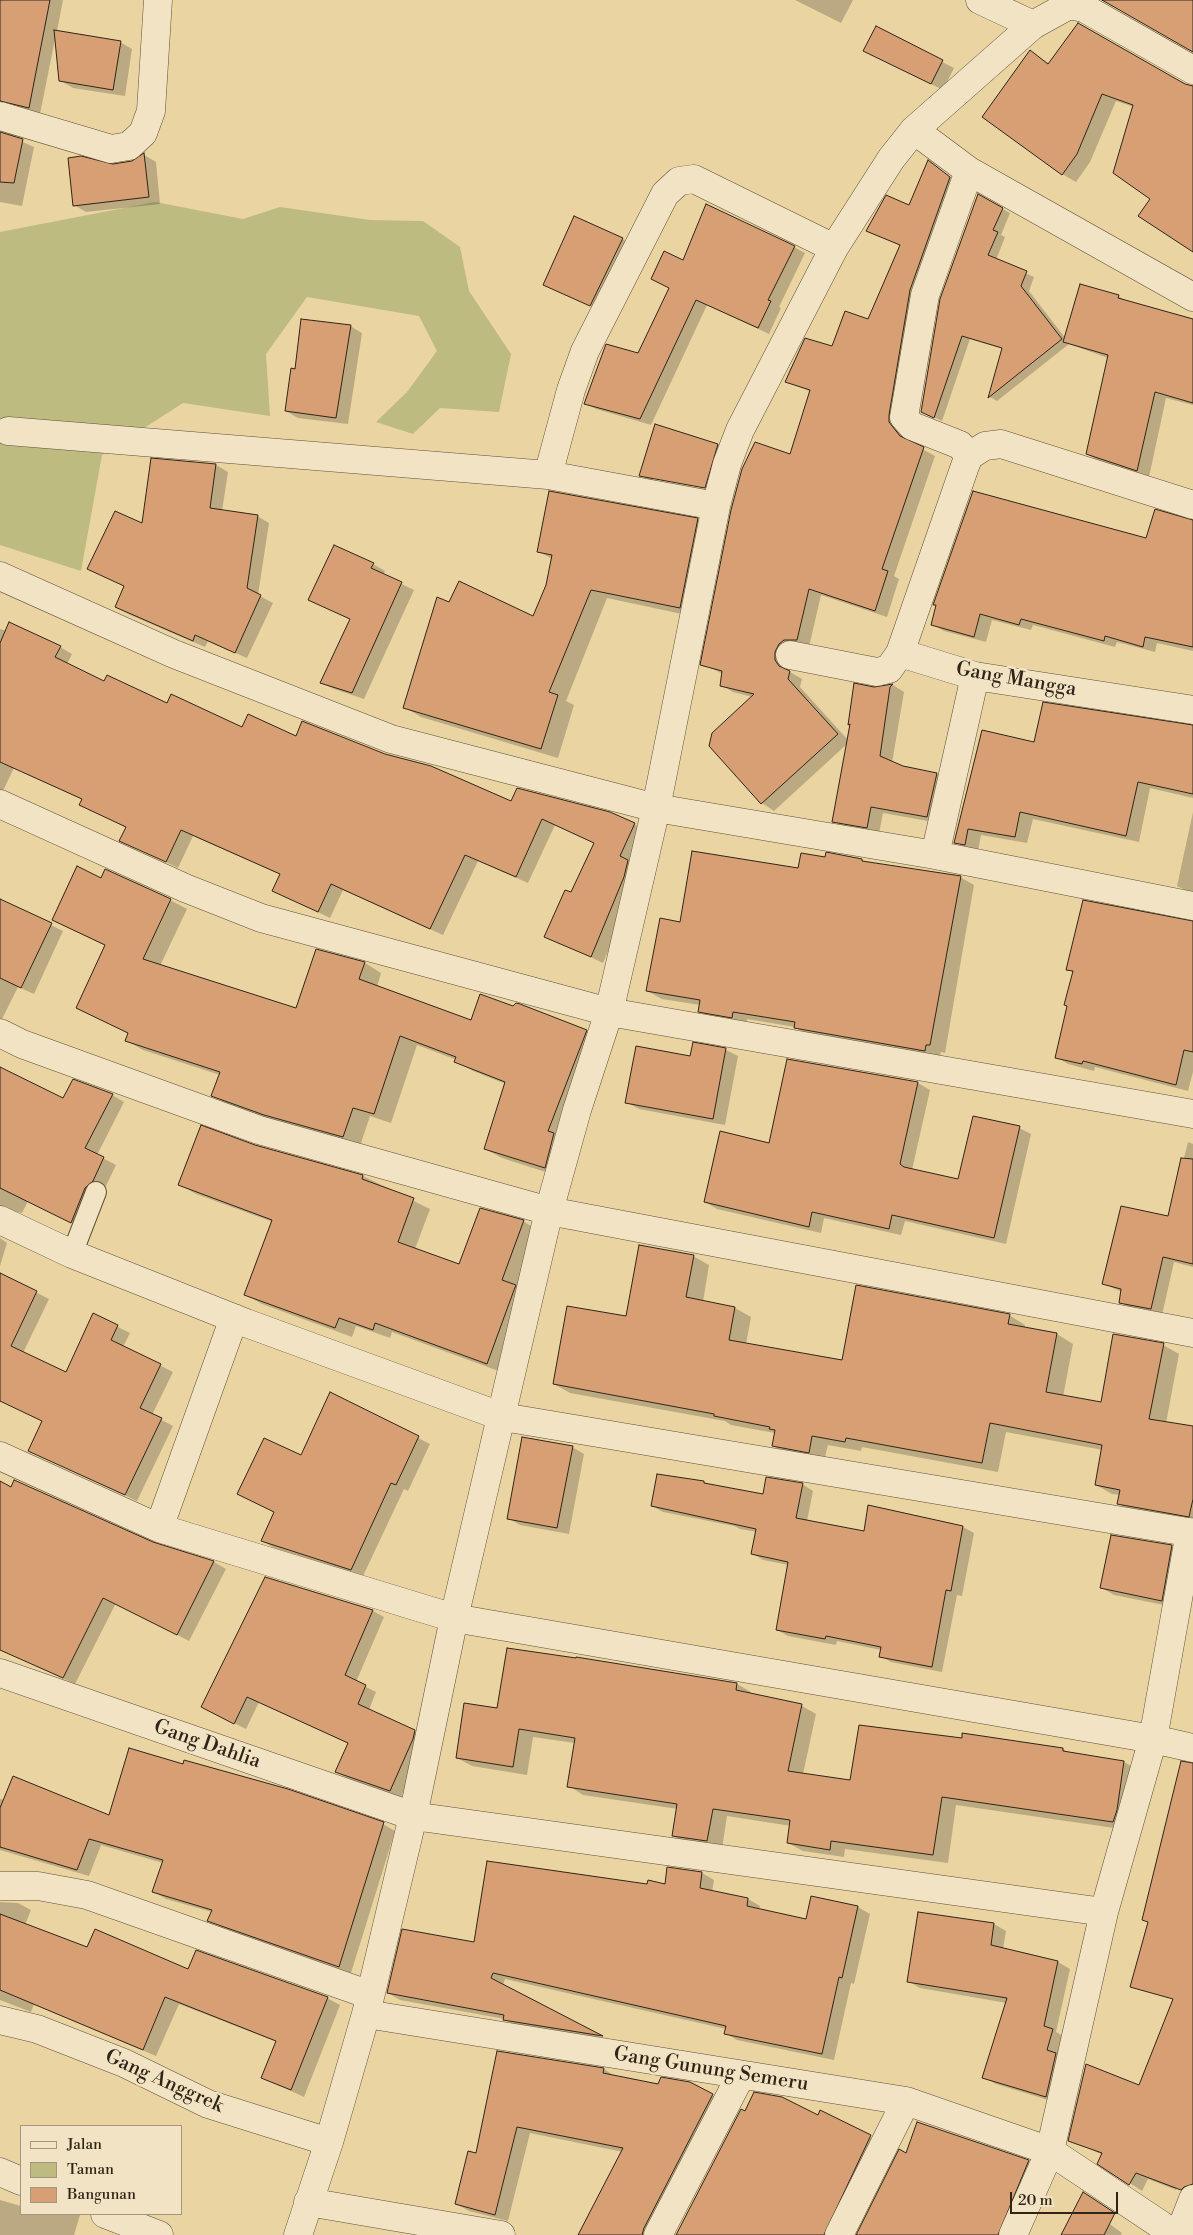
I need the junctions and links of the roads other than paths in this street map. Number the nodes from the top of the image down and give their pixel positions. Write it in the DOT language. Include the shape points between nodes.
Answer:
graph roads {
  1 [pos="158,0"];
  2 [pos="980,0"];
  3 [pos="1033,26"];
  4 [pos="1193,70"];
  5 [pos="0,116"];
  6 [pos="914,130"];
  7 [pos="970,171"];
  8 [pos="834,248"];
  9 [pos="1193,297"];
  10 [pos="8,431"];
  11 [pos="969,456"];
  12 [pos="548,475"];
  13 [pos="1193,505"];
  14 [pos="716,506"];
  15 [pos="0,576"];
  16 [pos="900,654"];
  17 [pos="790,655"];
  18 [pos="975,676"];
  19 [pos="1193,710"];
  20 [pos="0,804"];
  21 [pos="656,808"];
  22 [pos="935,855"];
  23 [pos="1193,906"];
  24 [pos="609,1012"];
  25 [pos="0,1033"];
  26 [pos="1193,1114"];
  27 [pos="96,1192"];
  28 [pos="549,1211"];
  29 [pos="0,1220"];
  30 [pos="72,1254"];
  31 [pos="234,1318"];
  32 [pos="1193,1333"];
  33 [pos="503,1417"];
  34 [pos="0,1456"];
  35 [pos="159,1528"];
  36 [pos="1191,1533"];
  37 [pos="454,1618"];
  38 [pos="0,1673"];
  39 [pos="1153,1739"];
  40 [pos="1193,1748"];
  41 [pos="413,1816"];
  42 [pos="0,1886"];
  43 [pos="1104,1912"];
  44 [pos="368,2004"];
  45 [pos="0,2020"];
  46 [pos="741,2075"];
  47 [pos="906,2101"];
  48 [pos="329,2142"];
  49 [pos="1050,2151"];
  50 [pos="0,2172"];
  51 [pos="20,2181"];
  52 [pos="1193,2199"];
  53 [pos="308,2202"];
  54 [pos="108,2215"];
  55 [pos="159,2235"];
  56 [pos="298,2235"];
  57 [pos="501,2235"];
  58 [pos="658,2235"];
  59 [pos="839,2235"];
  60 [pos="1013,2235"];
  61 [pos="1178,2235"];
  1 -- 5 [label="street" via="151,111 143,133 129,146 111,149"];
  2 -- 3 [label="street"];
  3 -- 4 [label="street" via="1069,5 1084,8"];
  3 -- 6 [label="street"];
  6 -- 7 [label="street"];
  6 -- 8 [label="street" via="891,159"];
  7 -- 9 [label="street"];
  7 -- 11 [label="street" via="925,295 904,417 912,426 960,445"];
  8 -- 12 [label="street" via="694,180 679,181 664,194 585,351"];
  8 -- 14 [label="street" via="740,430"];
  10 -- 12 [label="street"];
  11 -- 13 [label="street" via="985,446 1001,444"];
  11 -- 16 [label="street"];
  12 -- 14 [label="street"];
  14 -- 21 [label="street"];
  15 -- 21 [label="street" via="174,654 391,739"];
  16 -- 17 [label="street" via="889,669 877,672"];
  16 -- 18 [label="street, Gang Mangga"];
  18 -- 19 [label="street, Gang Mangga"];
  18 -- 22 [label="street"];
  20 -- 24 [label="street" via="185,888 261,918"];
  21 -- 22 [label="street"];
  21 -- 24 [label="street"];
  22 -- 23 [label="street"];
  24 -- 26 [label="street"];
  24 -- 28 [label="street"];
  25 -- 28 [label="street" via="22,1044 259,1130"];
  27 -- 30 [label="lane"];
  28 -- 32 [label="street"];
  28 -- 33 [label="street"];
  29 -- 30 [label="street"];
  30 -- 31 [label="street"];
  31 -- 33 [label="street"];
  31 -- 35 [label="street"];
  33 -- 36 [label="street"];
  33 -- 37 [label="street"];
  34 -- 35 [label="street"];
  35 -- 37 [label="street"];
  36 -- 39 [label="street"];
  37 -- 39 [label="street"];
  37 -- 41 [label="street"];
  38 -- 41 [label="street, Gang Dahlia"];
  39 -- 40 [label="street"];
  39 -- 43 [label="street"];
  41 -- 43 [label="street, Gang Dahlia"];
  41 -- 44 [label="street"];
  42 -- 44 [label="street, Gang Gunung Semeru" via="38,1886 87,1895"];
  43 -- 49 [label="street"];
  44 -- 46 [label="street, Gang Gunung Semeru"];
  44 -- 48 [label="street"];
  45 -- 48 [label="street, Gang Anggrek" via="37,2029 124,2063 208,2104"];
  46 -- 47 [label="street, Gang Gunung Semeru"];
  46 -- 58 [label="street"];
  47 -- 49 [label="street, Gang Gunung Semeru"];
  47 -- 59 [label="street"];
  48 -- 53 [label="street"];
  49 -- 60 [label="street"];
  49 -- 61 [label="street, Gang Gunung Semeru"];
  50 -- 51 [label="street"];
  52 -- 61 [label="street"];
  53 -- 56 [label="street"];
  53 -- 57 [label="street"];
  54 -- 55 [label="street"];
}
